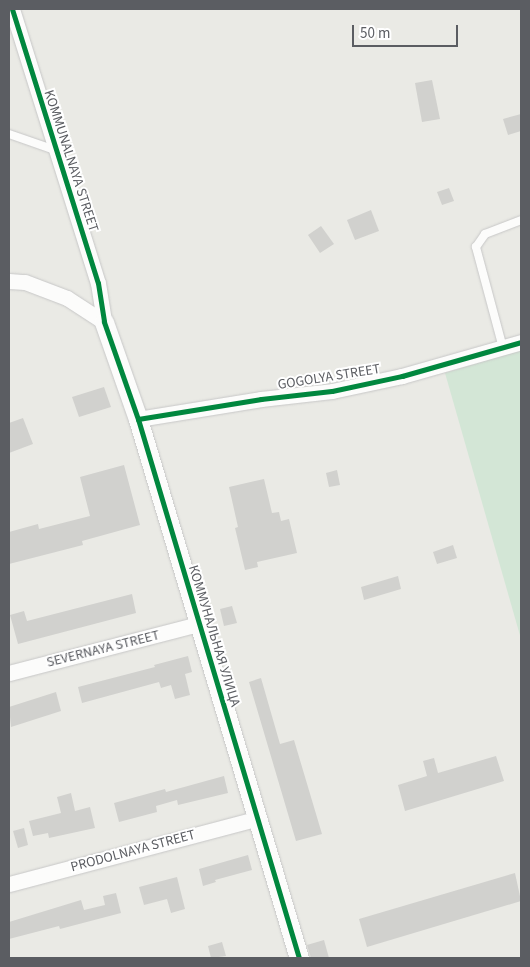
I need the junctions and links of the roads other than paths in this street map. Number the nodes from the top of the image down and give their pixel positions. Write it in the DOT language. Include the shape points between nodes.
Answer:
graph roads {
  1 [pos="12,9"];
  2 [pos="9,134"];
  3 [pos="55,150"];
  4 [pos="521,220"];
  5 [pos="9,281"];
  6 [pos="104,322"];
  7 [pos="521,342"];
  8 [pos="502,348"];
  9 [pos="138,419"];
  10 [pos="198,624"];
  11 [pos="9,673"];
  12 [pos="258,818"];
  13 [pos="9,884"];
  14 [pos="299,958"];
  1 -- 3 [label="street, KOMMUNALNAYA STREET"];
  2 -- 3 [label="lane"];
  3 -- 6 [label="street, KOMMUNALNAYA STREET" via="98,283"];
  4 -- 8 [label="lane" via="485,234 476,247"];
  5 -- 6 [label="street" via="25,282 68,298"];
  6 -- 9 [label="street, КОММУНАЛЬНАЯ УЛИЦА"];
  7 -- 8 [label="street, GOGOLYA STREET"];
  8 -- 9 [label="street, GOGOLYA STREET" via="402,376 332,391"];
  9 -- 10 [label="street, КОММУНАЛЬНАЯ УЛИЦА"];
  10 -- 11 [label="street, SEVERNAYA STREET"];
  10 -- 12 [label="street, КОММУНАЛЬНАЯ УЛИЦА"];
  12 -- 13 [label="street, PRODOLNAYA STREET"];
  12 -- 14 [label="street, КОММУНАЛЬНАЯ УЛИЦА"];
}
